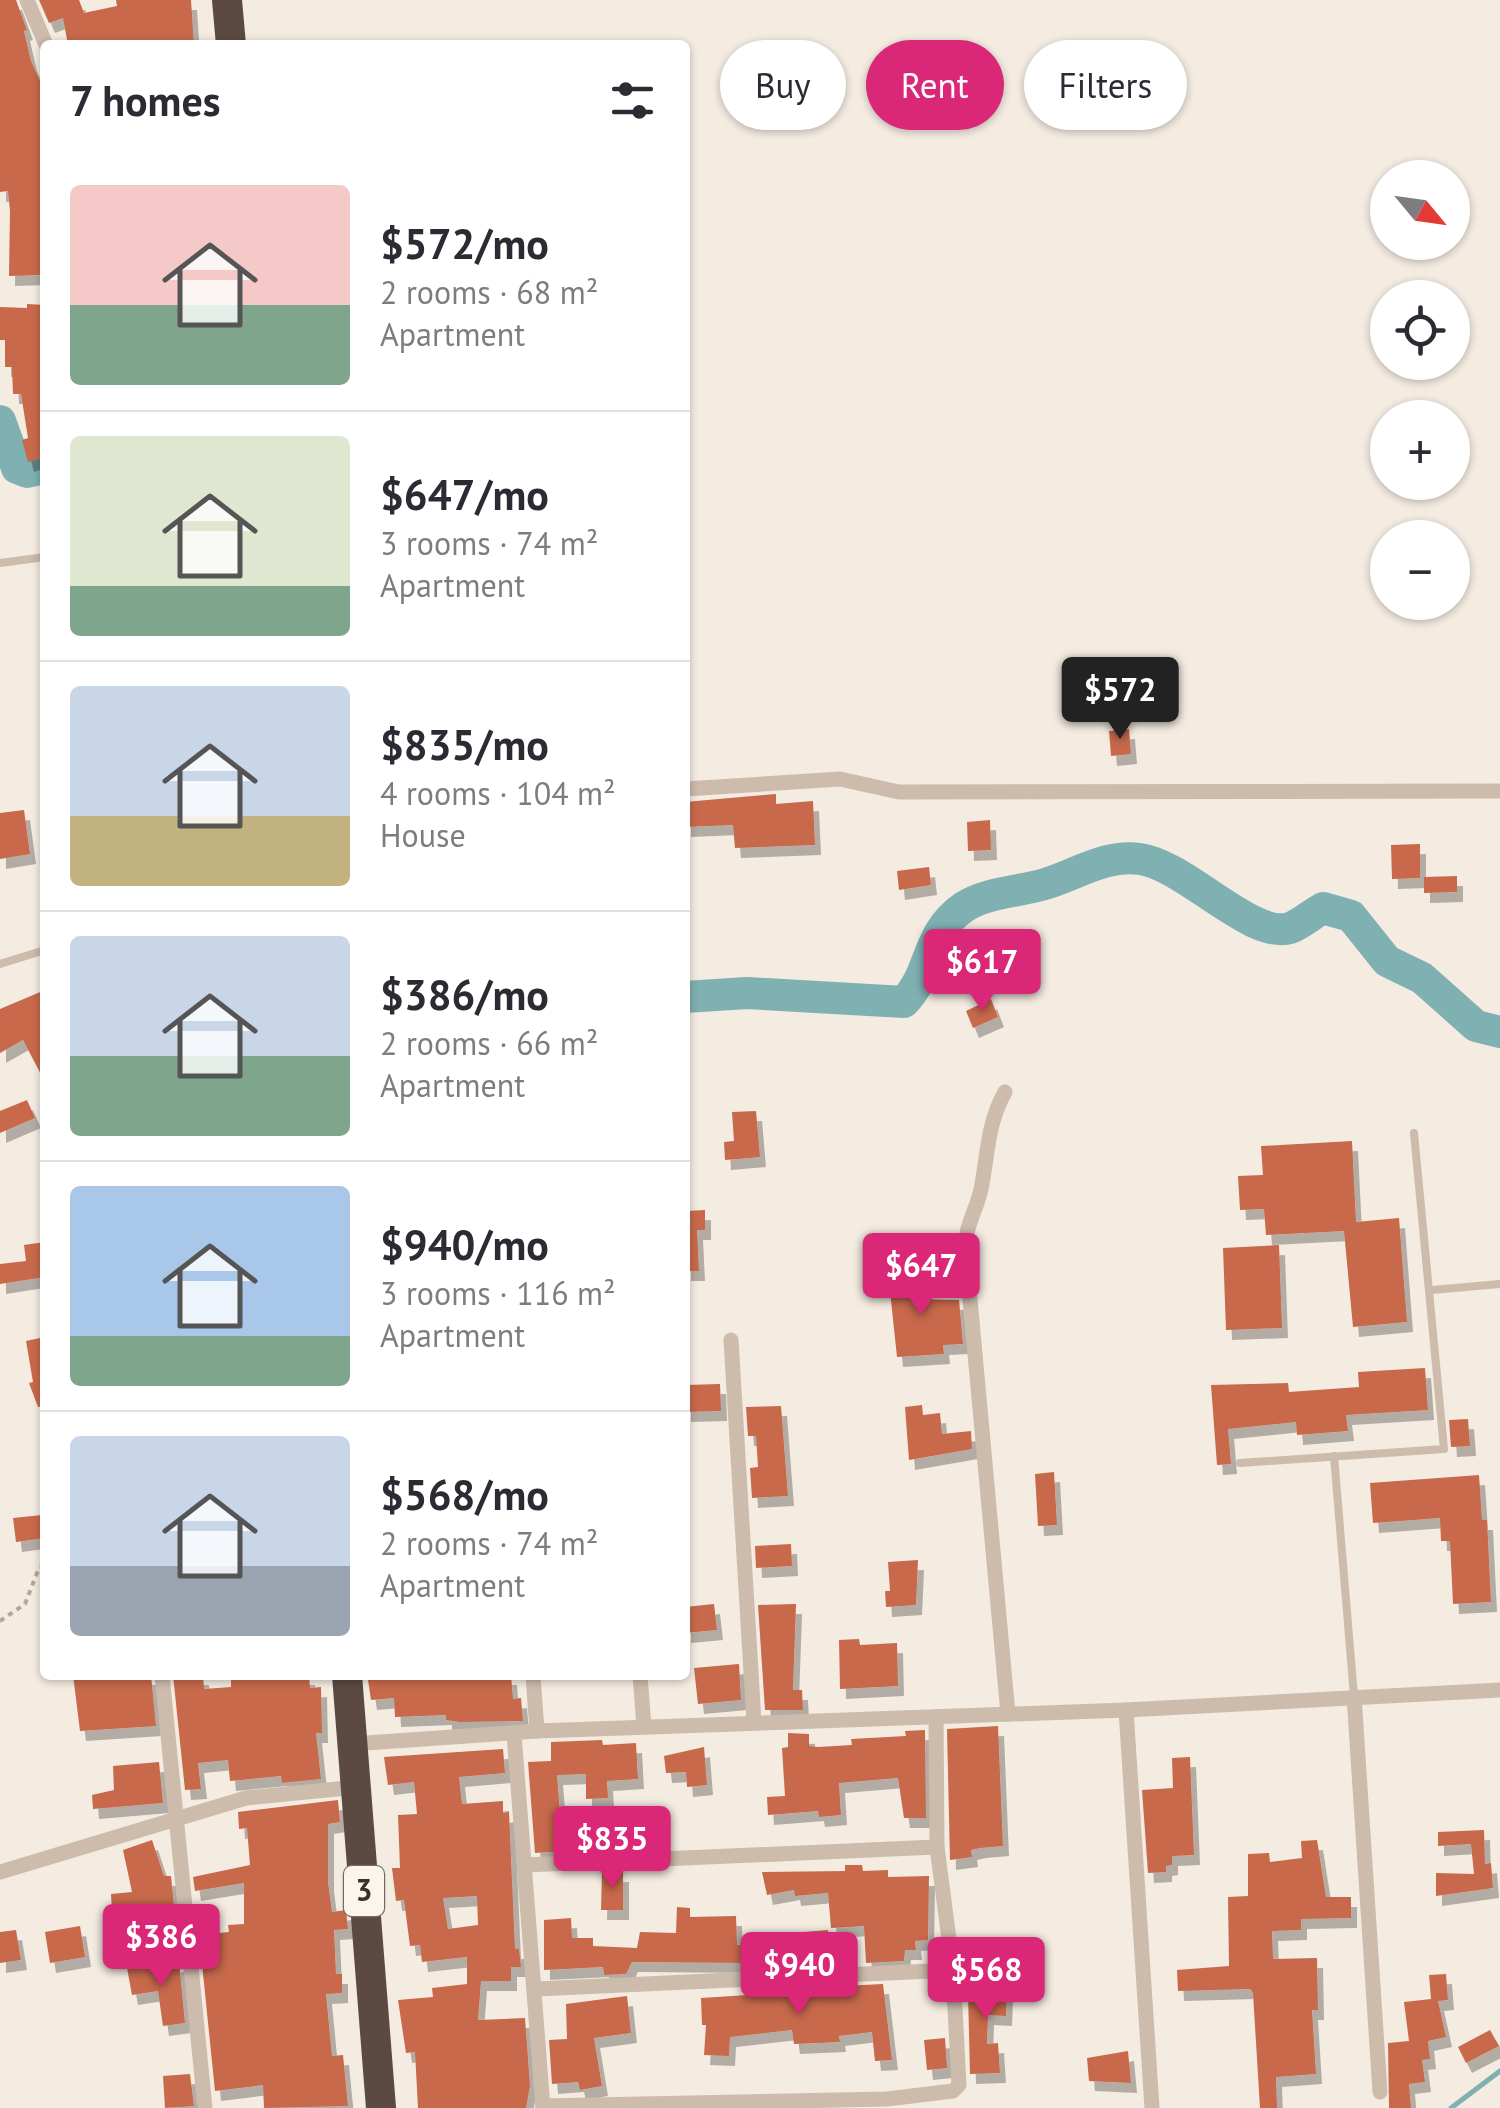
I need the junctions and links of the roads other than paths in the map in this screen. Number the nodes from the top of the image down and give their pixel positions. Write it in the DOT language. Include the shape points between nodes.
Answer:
graph roads {
  1 [pos="27,0"];
  2 [pos="227,0"];
  3 [pos="44,40"];
  4 [pos="231,40"];
  5 [pos="40,557"];
  6 [pos="0,563"];
  7 [pos="690,789"];
  8 [pos="1500,791"];
  9 [pos="40,952"];
  10 [pos="0,964"];
  11 [pos="1004,1092"];
  12 [pos="1414,1132"];
  13 [pos="1500,1284"];
  14 [pos="1432,1290"];
  15 [pos="731,1340"];
  16 [pos="1334,1456"];
  17 [pos="1240,1463"];
  18 [pos="163,1680"];
  19 [pos="346,1680"];
  20 [pos="534,1680"];
  21 [pos="640,1680"];
  22 [pos="1500,1690"];
  23 [pos="1354,1696"];
  24 [pos="1126,1710"];
  25 [pos="1008,1714"];
  26 [pos="936,1716"];
  27 [pos="754,1722"];
  28 [pos="644,1727"];
  29 [pos="537,1732"];
  30 [pos="514,1734"];
  31 [pos="352,1744"];
  32 [pos="356,1787"];
  33 [pos="177,1816"];
  34 [pos="937,1847"];
  35 [pos="526,1865"];
  36 [pos="0,1872"];
  37 [pos="953,1970"];
  38 [pos="536,1989"];
  39 [pos="1380,2092"];
  40 [pos="543,2107"];
  41 [pos="205,2108"];
  42 [pos="381,2108"];
  43 [pos="1152,2108"];
  1 -- 3 [label="street"];
  2 -- 4 [label="highway"];
  5 -- 6 [label="lane"];
  7 -- 8 [label="street" via="840,779 898,792"];
  9 -- 10 [label="lane"];
  11 -- 25 [label="street" via="965,1246"];
  12 -- 14 [label="lane"];
  13 -- 14 [label="lane"];
  14 -- 16 [label="lane" via="1444,1448"];
  15 -- 27 [label="street"];
  16 -- 17 [label="lane"];
  16 -- 23 [label="lane"];
  18 -- 33 [label="street"];
  19 -- 31 [label="highway, 3"];
  20 -- 29 [label="street"];
  21 -- 28 [label="street"];
  22 -- 23 [label="street"];
  23 -- 24 [label="street"];
  23 -- 39 [label="street"];
  24 -- 25 [label="street"];
  24 -- 43 [label="street"];
  25 -- 26 [label="street"];
  26 -- 27 [label="street"];
  26 -- 34 [label="street"];
  27 -- 28 [label="street"];
  28 -- 29 [label="street"];
  29 -- 30 [label="street"];
  30 -- 31 [label="street"];
  30 -- 35 [label="street"];
  31 -- 32 [label="highway, 3"];
  32 -- 33 [label="street" via="246,1798"];
  32 -- 42 [label="highway, 3"];
  33 -- 36 [label="street"];
  33 -- 41 [label="street"];
  34 -- 35 [label="street"];
  34 -- 37 [label="street"];
  35 -- 38 [label="street"];
  37 -- 38 [label="street"];
  37 -- 40 [label="street" via="961,2078 953,2090 888,2100"];
  38 -- 40 [label="street"];
}
